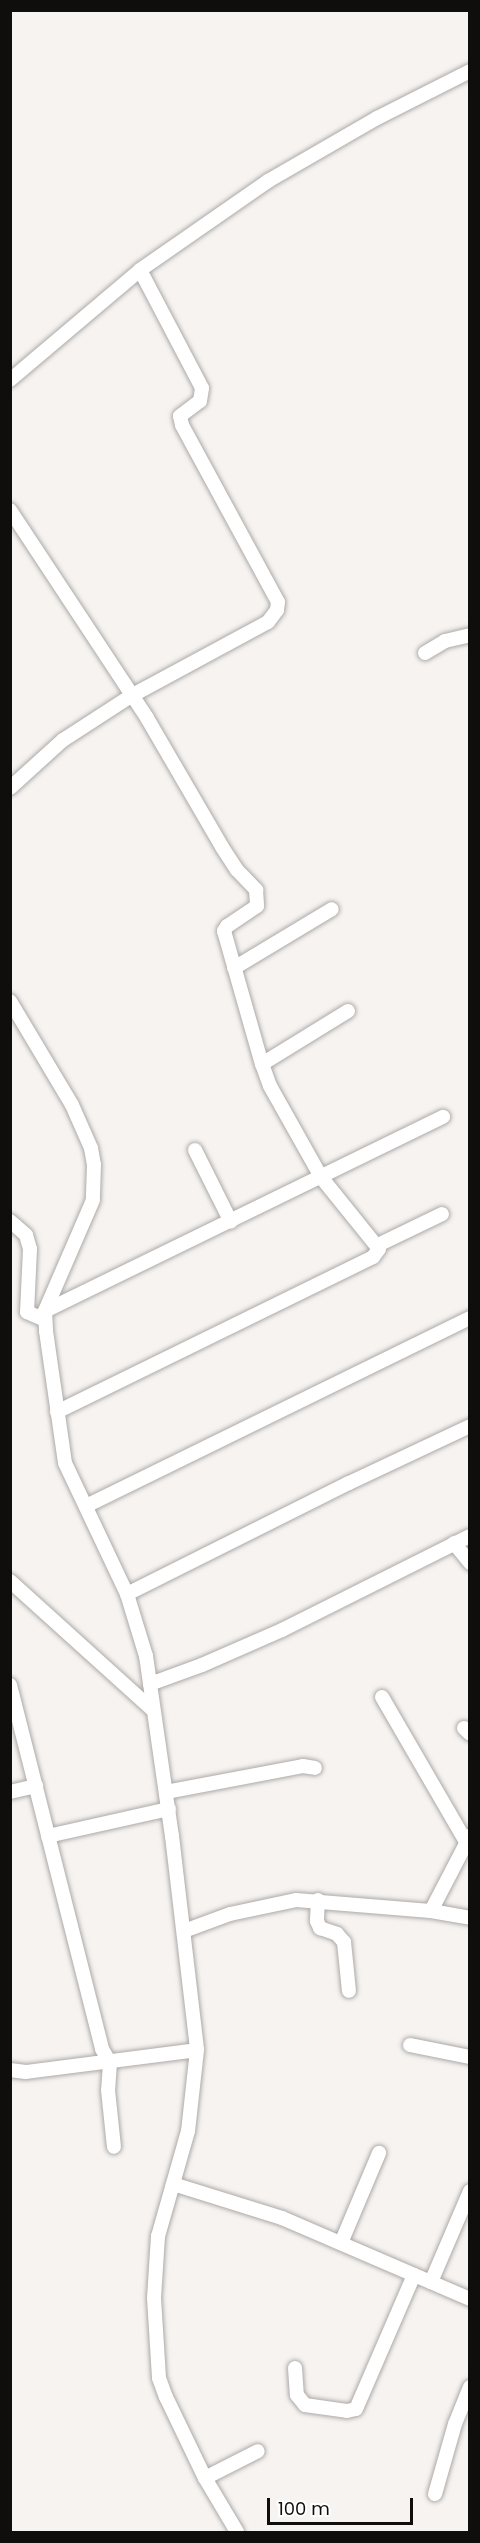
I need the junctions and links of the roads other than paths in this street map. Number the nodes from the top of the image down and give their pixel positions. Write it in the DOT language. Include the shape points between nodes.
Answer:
graph roads {
  1 [pos="470,71"];
  2 [pos="140,270"];
  3 [pos="10,380"];
  4 [pos="10,510"];
  5 [pos="470,635"];
  6 [pos="425,653"];
  7 [pos="131,696"];
  8 [pos="10,788"];
  9 [pos="332,909"];
  10 [pos="234,968"];
  11 [pos="10,1001"];
  12 [pos="348,1011"];
  13 [pos="262,1064"];
  14 [pos="443,1117"];
  15 [pos="195,1150"];
  16 [pos="321,1177"];
  17 [pos="442,1214"];
  18 [pos="10,1221"];
  19 [pos="231,1222"];
  20 [pos="378,1245"];
  21 [pos="45,1315"];
  22 [pos="470,1318"];
  23 [pos="57,1412"];
  24 [pos="470,1426"];
  25 [pos="86,1506"];
  26 [pos="470,1536"];
  27 [pos="454,1543"];
  28 [pos="470,1563"];
  29 [pos="10,1581"];
  30 [pos="127,1594"];
  31 [pos="10,1684"];
  32 [pos="150,1684"];
  33 [pos="382,1697"];
  34 [pos="153,1710"];
  35 [pos="315,1768"];
  36 [pos="36,1786"];
  37 [pos="10,1792"];
  38 [pos="166,1792"];
  39 [pos="168,1809"];
  40 [pos="48,1836"];
  41 [pos="468,1839"];
  42 [pos="318,1900"];
  43 [pos="430,1911"];
  44 [pos="470,1918"];
  45 [pos="184,1931"];
  46 [pos="349,1991"];
  47 [pos="410,2045"];
  48 [pos="197,2050"];
  49 [pos="470,2057"];
  50 [pos="110,2063"];
  51 [pos="10,2070"];
  52 [pos="114,2147"];
  53 [pos="379,2153"];
  54 [pos="173,2184"];
  55 [pos="470,2192"];
  56 [pos="341,2243"];
  57 [pos="414,2275"];
  58 [pos="431,2282"];
  59 [pos="470,2299"];
  60 [pos="296,2368"];
  61 [pos="470,2387"];
  62 [pos="258,2451"];
  63 [pos="205,2478"];
  64 [pos="435,2494"];
  65 [pos="237,2532"];
  1 -- 2 [label="street" via="377,118 268,182"];
  2 -- 3 [label="street"];
  2 -- 7 [label="street" via="202,388 200,401 180,416 182,425 278,602 268,622"];
  4 -- 7 [label="street"];
  5 -- 6 [label="street" via="445,641"];
  7 -- 8 [label="street" via="63,740"];
  7 -- 10 [label="street" via="237,870 256,890 256,906 224,931"];
  9 -- 10 [label="street"];
  10 -- 13 [label="street"];
  11 -- 21 [label="street" via="72,1105 91,1148 94,1165 93,1200"];
  12 -- 13 [label="street"];
  13 -- 16 [label="street" via="270,1086"];
  14 -- 16 [label="street"];
  15 -- 19 [label="street"];
  16 -- 19 [label="street"];
  16 -- 20 [label="street"];
  17 -- 20 [label="street"];
  18 -- 21 [label="street" via="26,1235 30,1248 27,1312"];
  19 -- 21 [label="street"];
  20 -- 23 [label="street" via="378,1254 373,1257"];
  21 -- 23 [label="street"];
  22 -- 25 [label="street"];
  23 -- 25 [label="street" via="65,1463"];
  24 -- 30 [label="street"];
  25 -- 30 [label="street"];
  26 -- 27 [label="street"];
  27 -- 28 [label="street"];
  27 -- 32 [label="street" via="282,1630"];
  29 -- 34 [label="street"];
  30 -- 32 [label="street" via="146,1656"];
  31 -- 36 [label="street"];
  32 -- 34 [label="street"];
  33 -- 41 [label="street"];
  34 -- 38 [label="street"];
  35 -- 38 [label="street" via="303,1766"];
  36 -- 37 [label="street"];
  36 -- 40 [label="street"];
  38 -- 39 [label="street"];
  39 -- 40 [label="street"];
  39 -- 45 [label="street"];
  40 -- 50 [label="street" via="102,2049"];
  41 -- 43 [label="street"];
  42 -- 43 [label="street"];
  42 -- 45 [label="street" via="262,1906"];
  42 -- 46 [label="street" via="320,1928 337,1934 344,1942"];
  43 -- 44 [label="street"];
  45 -- 48 [label="street"];
  47 -- 49 [label="street"];
  48 -- 50 [label="street"];
  48 -- 54 [label="street" via="188,2132"];
  50 -- 51 [label="street" via="26,2072"];
  50 -- 52 [label="street"];
  53 -- 56 [label="street"];
  54 -- 56 [label="street" via="282,2218"];
  54 -- 63 [label="street" via="158,2236 154,2298 159,2378"];
  55 -- 58 [label="street"];
  56 -- 57 [label="street"];
  57 -- 58 [label="street"];
  57 -- 60 [label="street" via="356,2409 305,2405 297,2396"];
  58 -- 59 [label="street"];
  61 -- 64 [label="street"];
  62 -- 63 [label="street"];
  63 -- 65 [label="street"];
}
